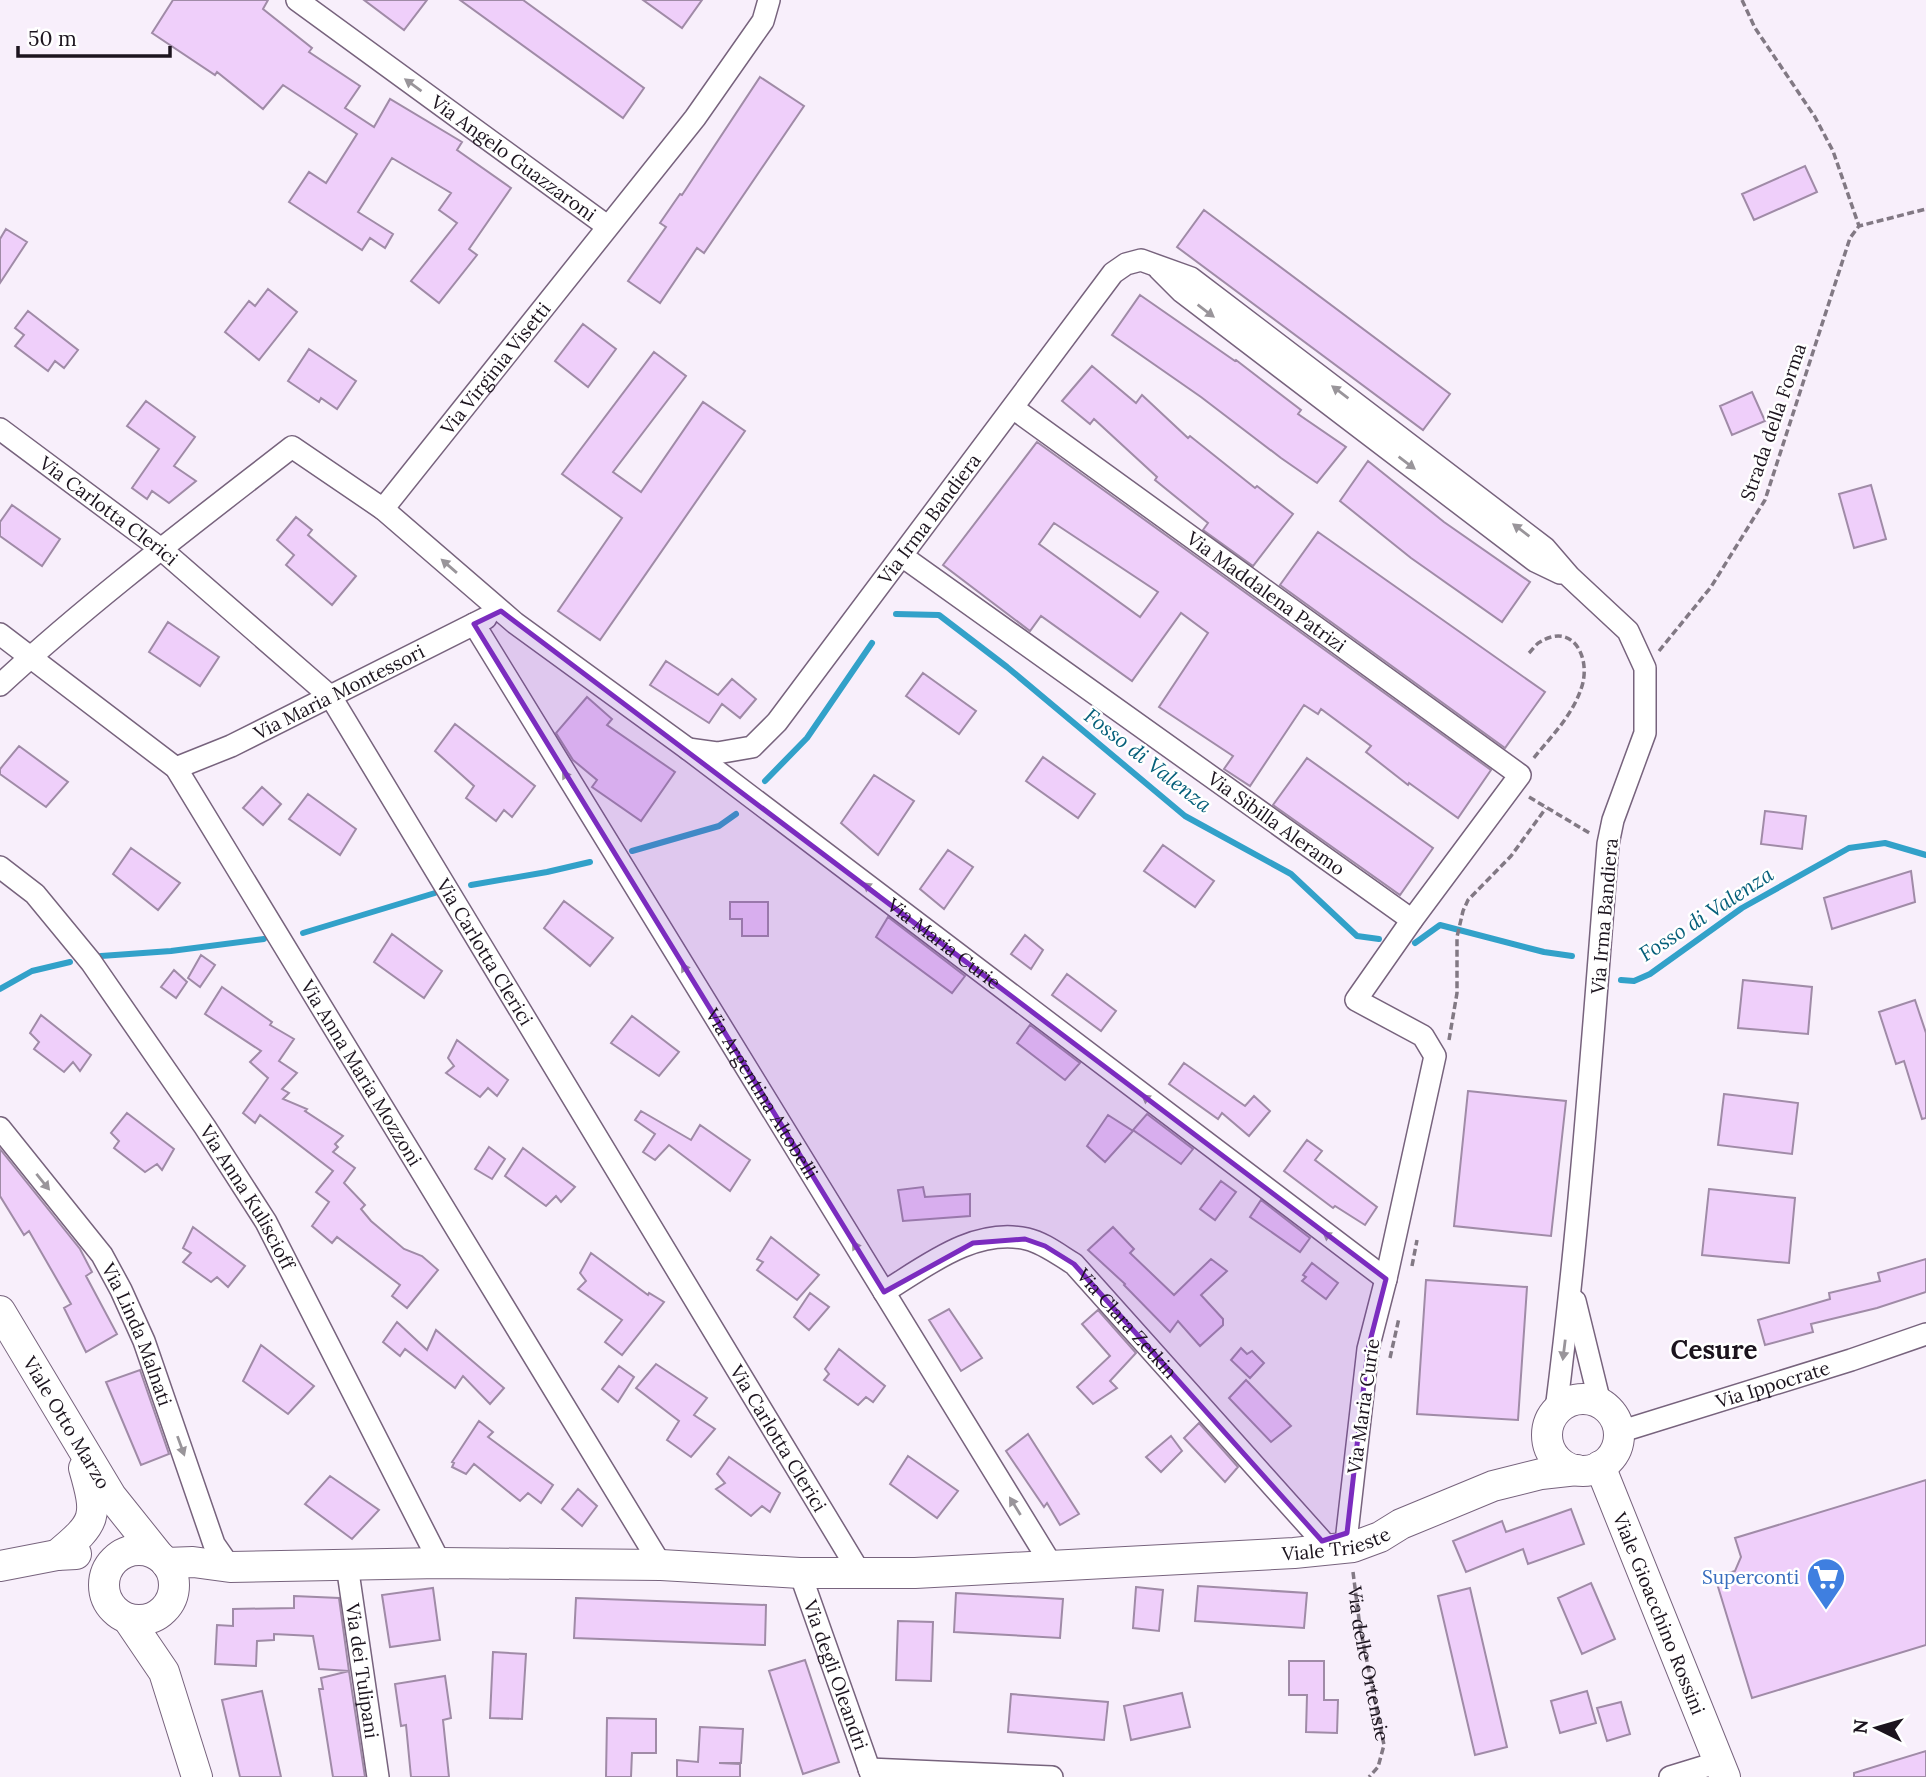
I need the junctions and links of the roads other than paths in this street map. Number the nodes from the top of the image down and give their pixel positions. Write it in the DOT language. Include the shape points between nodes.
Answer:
graph roads {
  1 [pos="297,0"];
  2 [pos="769,0"];
  3 [pos="607,226"];
  4 [pos="1013,408"];
  5 [pos="0,429"];
  6 [pos="383,509"];
  7 [pos="161,549"];
  8 [pos="902,556"];
  9 [pos="501,611"];
  10 [pos="474,624"];
  11 [pos="0,634"];
  12 [pos="30,657"];
  13 [pos="0,685"];
  14 [pos="331,697"];
  15 [pos="688,749"];
  16 [pos="176,768"];
  17 [pos="0,867"];
  18 [pos="1412,920"];
  19 [pos="0,1128"];
  20 [pos="1386,1279"];
  21 [pos="1572,1289"];
  22 [pos="884,1292"];
  23 [pos="0,1311"];
  24 [pos="1926,1334"];
  25 [pos="1600,1403"];
  26 [pos="1552,1423"];
  27 [pos="1619,1432"];
  28 [pos="77,1440"];
  29 [pos="1588,1468"];
  30 [pos="1493,1486"];
  31 [pos="111,1496"];
  32 [pos="1340,1540"];
  33 [pos="119,1556"];
  34 [pos="162,1559"];
  35 [pos="29,1560"];
  36 [pos="440,1563"];
  37 [pos="1051,1564"];
  38 [pos="347,1565"];
  39 [pos="661,1565"];
  40 [pos="223,1567"];
  41 [pos="800,1573"];
  42 [pos="860,1573"];
  43 [pos="104,1589"];
  44 [pos="168,1605"];
  45 [pos="128,1619"];
  46 [pos="164,1672"];
  47 [pos="1722,1769"];
  48 [pos="870,1773"];
  49 [pos="993,1776"];
  50 [pos="197,1777"];
  51 [pos="378,1777"];
  52 [pos="1052,1777"];
  53 [pos="1670,1777"];
  3 -- 1 [label="street, Via Angelo Guazzaroni, one-way"];
  2 -- 3 [label="street, Via Angelo Guazzaroni" via="763,21 695,118"];
  3 -- 6 [label="street, Via Virginia Visetti"];
  4 -- 8 [label="street, Via Irma Bandiera"];
  4 -- 18 [label="street, Via Maddalena Patrizi" via="1516,780"];
  4 -- 21 [label="street, Via Irma Bandiera" via="1113,272 1141,260 1156,265 1182,292 1535,561 1570,577 1628,631 1645,668 1645,733 1608,844"];
  5 -- 7 [label="street, Via Carlotta Clerici"];
  6 -- 7 [label="street" via="292,447"];
  9 -- 6 [label="street, one-way"];
  7 -- 12 [label="street"];
  7 -- 14 [label="street, Via Carlotta Clerici"];
  8 -- 15 [label="street, Via Irma Bandiera" via="752,747 718,753"];
  8 -- 18 [label="street, Via Sibilla Aleramo"];
  9 -- 10 [label="street, Via Maria Montessori"];
  9 -- 15 [label="street, Via Maria Curie"];
  10 -- 14 [label="street, Via Maria Montessori"];
  22 -- 10 [label="street, Via Argentina Altobelli, one-way"];
  11 -- 12 [label="street, Via Anna Maria Mozzoni"];
  12 -- 13 [label="street"];
  12 -- 16 [label="street, Via Anna Maria Mozzoni"];
  14 -- 16 [label="street, Via Maria Montessori" via="231,747"];
  14 -- 42 [label="street, Via Carlotta Clerici"];
  20 -- 15 [label="street, Via Maria Curie, one-way"];
  16 -- 39 [label="street, Via Anna Maria Mozzoni"];
  17 -- 36 [label="street, Via Anna Kuliscioff" via="35,894 91,962 266,1222"];
  18 -- 20 [label="street, Via Maria Curie" via="1356,1000 1423,1036 1435,1056"];
  19 -- 40 [label="street, Via Linda Malnati, one-way" via="102,1255 121,1290 144,1341"];
  20 -- 32 [label="street, Via Maria Curie" via="1368,1349"];
  21 -- 25 [label="street, Via Irma Bandiera"];
  21 -- 26 [label="street, Via Irma Bandiera, one-way"];
  22 -- 32 [label="street, Via Clara Zetkin" via="973,1243 1025,1238 1045,1245 1074,1264"];
  37 -- 22 [label="street, Via Argentina Altobelli, one-way"];
  23 -- 28 [label="street, Viale Otto Marzo"];
  24 -- 27 [label="street, Via Ippocrate"];
  25 -- 26 [label="street" via="1589,1399 1566,1403"];
  25 -- 27 [label="street" via="1616,1420"];
  26 -- 29 [label="street" via="1549,1448 1556,1458 1565,1466"];
  26 -- 30 [label="street, Viale Trieste" via="1528,1460"];
  27 -- 29 [label="street" via="1614,1452"];
  28 -- 31 [label="street, Viale Otto Marzo"];
  28 -- 35 [label="street" via="93,1501 91,1520 79,1537"];
  29 -- 30 [label="street, Viale Trieste"];
  29 -- 47 [label="street, Viale Gioacchino Rossini"];
  30 -- 32 [label="street, Viale Trieste" via="1401,1524"];
  31 -- 33 [label="street, Viale Otto Marzo"];
  31 -- 34 [label="street, Viale Otto Marzo"];
  32 -- 37 [label="street, Viale Trieste" via="1294,1553"];
  33 -- 34 [label="street" via="140,1550"];
  33 -- 35 [label="street" via="85,1554"];
  33 -- 43 [label="street" via="109,1566"];
  34 -- 40 [label="street"];
  34 -- 44 [label="street" via="174,1581"];
  35 -- 43 [label="street"];
  36 -- 38 [label="street"];
  36 -- 39 [label="street"];
  37 -- 42 [label="street"];
  38 -- 40 [label="street"];
  38 -- 51 [label="street, Via dei Tulipani"];
  39 -- 41 [label="street"];
  40 -- 44 [label="street"];
  41 -- 42 [label="street"];
  41 -- 48 [label="street, Via degli Oleandri"];
  43 -- 45 [label="street" via="111,1608"];
  44 -- 45 [label="street" via="153,1618"];
  44 -- 46 [label="street"];
  45 -- 46 [label="street"];
  46 -- 50 [label="street"];
  47 -- 53 [label="street, Viale Gioacchino Rossini"];
  48 -- 49 [label="street"];
  49 -- 52 [label="street"];
}
